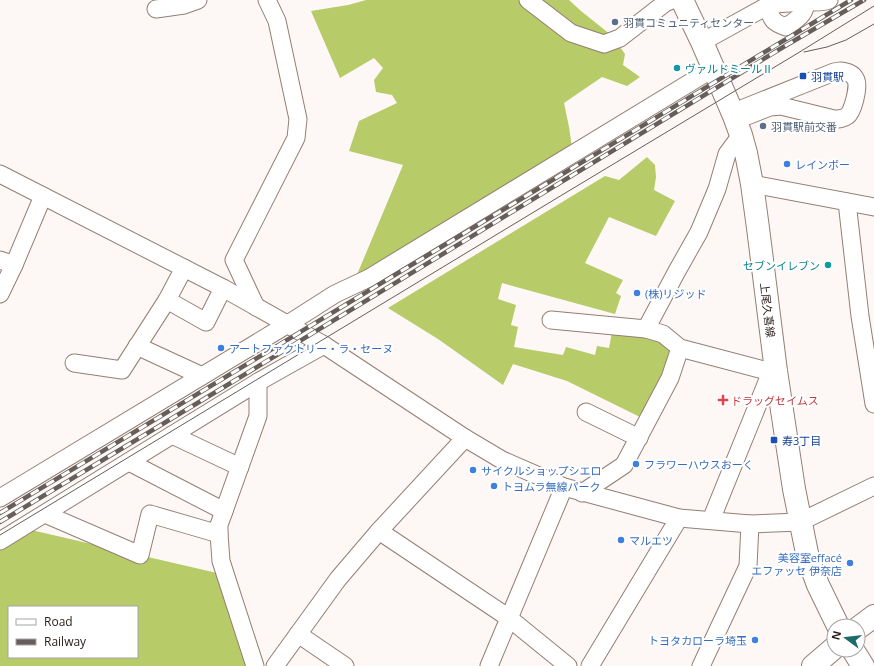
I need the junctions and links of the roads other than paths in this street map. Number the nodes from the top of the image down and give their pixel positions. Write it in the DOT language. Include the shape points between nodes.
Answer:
graph roads {
  1 [pos="198,0"];
  2 [pos="267,0"];
  3 [pos="528,0"];
  4 [pos="672,0"];
  5 [pos="682,0"];
  6 [pos="829,0"];
  7 [pos="806,1"];
  8 [pos="767,6"];
  9 [pos="156,10"];
  10 [pos="702,42"];
  11 [pos="714,68"];
  12 [pos="812,81"];
  13 [pos="805,112"];
  14 [pos="738,126"];
  15 [pos="0,174"];
  16 [pos="752,184"];
  17 [pos="43,196"];
  18 [pos="847,202"];
  19 [pos="874,207"];
  20 [pos="7,263"];
  21 [pos="184,268"];
  22 [pos="223,288"];
  23 [pos="0,294"];
  24 [pos="167,300"];
  25 [pos="256,307"];
  26 [pos="867,318"];
  27 [pos="551,320"];
  28 [pos="288,324"];
  29 [pos="646,329"];
  30 [pos="324,345"];
  31 [pos="137,346"];
  32 [pos="680,348"];
  33 [pos="74,364"];
  34 [pos="773,372"];
  35 [pos="202,376"];
  36 [pos="258,382"];
  37 [pos="874,404"];
  38 [pos="586,412"];
  39 [pos="172,435"];
  40 [pos="465,438"];
  41 [pos="639,438"];
  42 [pos="129,462"];
  43 [pos="240,467"];
  44 [pos="874,486"];
  45 [pos="564,487"];
  46 [pos="582,493"];
  47 [pos="0,498"];
  48 [pos="224,511"];
  49 [pos="45,514"];
  50 [pos="679,518"];
  51 [pos="711,520"];
  52 [pos="800,522"];
  53 [pos="750,524"];
  54 [pos="379,531"];
  55 [pos="219,534"];
  56 [pos="0,541"];
  57 [pos="509,618"];
  58 [pos="834,618"];
  59 [pos="298,634"];
  60 [pos="826,655"];
  61 [pos="255,666"];
  62 [pos="275,666"];
  63 [pos="346,666"];
  64 [pos="489,666"];
  65 [pos="568,666"];
  66 [pos="590,666"];
  67 [pos="701,666"];
  68 [pos="812,666"];
  1 -- 9 [label="street"];
  2 -- 25 [label="street" via="277,21 298,119 296,138 234,260"];
  3 -- 4 [label="street" via="571,32 604,44 620,38"];
  5 -- 10 [label="main road, 上尾久喜線"];
  6 -- 7 [label="street"];
  7 -- 8 [label="street"];
  7 -- 8 [label="street" via="804,12 786,27 775,23"];
  8 -- 10 [label="street"];
  10 -- 11 [label="main road, 上尾久喜線"];
  11 -- 14 [label="main road, 上尾久喜線"];
  11 -- 28 [label="street" via="369,278 335,294"];
  12 -- 13 [label="street" via="806,94"];
  12 -- 13 [label="street" via="834,72 849,72 857,82 857,89 852,109 841,119"];
  12 -- 14 [label="street" via="744,108"];
  13 -- 14 [label="street" via="781,106 770,107 747,116"];
  14 -- 16 [label="main road, 上尾久喜線"];
  14 -- 29 [label="street" via="699,232"];
  15 -- 17 [label="street"];
  16 -- 18 [label="street"];
  16 -- 34 [label="main road, 上尾久喜線"];
  17 -- 20 [label="street"];
  17 -- 21 [label="street"];
  18 -- 19 [label="street"];
  18 -- 26 [label="street"];
  20 -- 23 [label="street"];
  21 -- 22 [label="street"];
  21 -- 24 [label="street"];
  22 -- 24 [label="street" via="206,322"];
  22 -- 25 [label="street"];
  24 -- 31 [label="street"];
  25 -- 28 [label="street"];
  26 -- 37 [label="street"];
  27 -- 29 [label="street"];
  28 -- 30 [label="street"];
  28 -- 35 [label="street"];
  29 -- 32 [label="street" via="663,334"];
  30 -- 36 [label="street"];
  30 -- 40 [label="street"];
  31 -- 33 [label="street" via="122,370"];
  31 -- 35 [label="street"];
  32 -- 34 [label="street"];
  32 -- 41 [label="street" via="670,378"];
  34 -- 51 [label="street"];
  34 -- 52 [label="main road, 上尾久喜線"];
  35 -- 47 [label="street"];
  36 -- 39 [label="street"];
  36 -- 43 [label="street" via="258,416"];
  38 -- 41 [label="street"];
  39 -- 42 [label="street"];
  39 -- 43 [label="street"];
  40 -- 45 [label="street" via="502,460"];
  40 -- 54 [label="street"];
  41 -- 46 [label="street" via="624,465"];
  42 -- 48 [label="street"];
  42 -- 49 [label="street"];
  43 -- 48 [label="street"];
  44 -- 52 [label="street"];
  45 -- 46 [label="street"];
  45 -- 57 [label="street"];
  46 -- 50 [label="street"];
  48 -- 55 [label="street"];
  49 -- 55 [label="street" via="140,555 150,514"];
  49 -- 56 [label="street"];
  50 -- 51 [label="street"];
  50 -- 66 [label="street"];
  51 -- 53 [label="street"];
  52 -- 53 [label="street"];
  52 -- 58 [label="main road, 上尾久喜線" via="808,558"];
  53 -- 67 [label="street" via="748,566"];
  54 -- 57 [label="street"];
  54 -- 59 [label="street"];
  55 -- 61 [label="street" via="221,561"];
  57 -- 64 [label="street"];
  57 -- 65 [label="street"];
  59 -- 62 [label="street"];
  59 -- 63 [label="street"];
  60 -- 68 [label="main road"];
}
